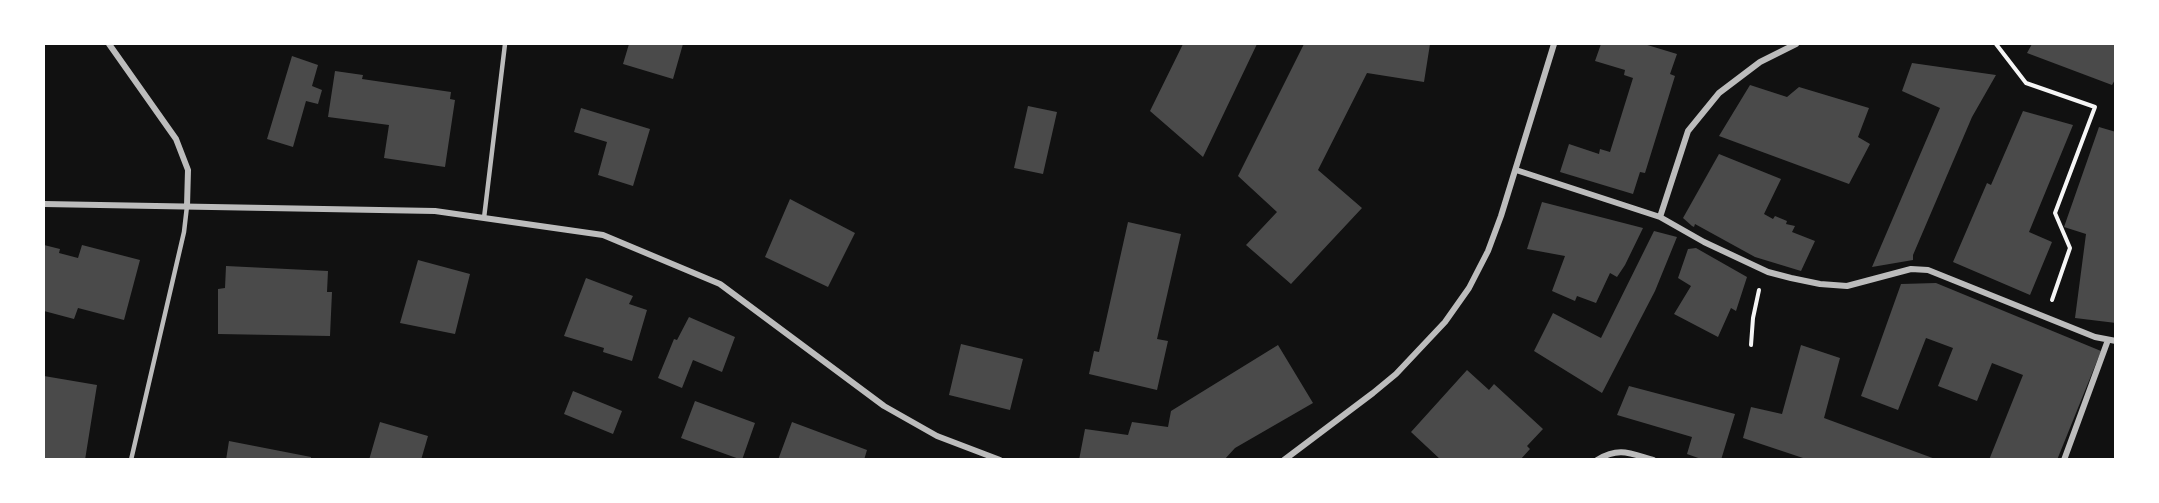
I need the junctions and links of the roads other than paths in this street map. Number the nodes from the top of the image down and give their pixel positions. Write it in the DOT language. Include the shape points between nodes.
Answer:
graph roads {
  1 [pos="108,44"];
  2 [pos="505,44"];
  3 [pos="1554,44"];
  4 [pos="1796,44"];
  5 [pos="1516,170"];
  6 [pos="44,204"];
  7 [pos="187,207"];
  8 [pos="1660,217"];
  9 [pos="484,218"];
  10 [pos="2108,340"];
  11 [pos="2115,341"];
  12 [pos="131,459"];
  13 [pos="1000,459"];
  14 [pos="1284,459"];
  15 [pos="1596,459"];
  16 [pos="1653,459"];
  17 [pos="2064,459"];
  1 -- 7 [label="street" via="176,139 188,170"];
  2 -- 9 [label="lane"];
  3 -- 5 [label="street"];
  4 -- 8 [label="street" via="1760,62 1719,93 1688,131"];
  5 -- 8 [label="street"];
  5 -- 14 [label="street" via="1488,251 1445,322 1396,374"];
  6 -- 7 [label="street"];
  7 -- 9 [label="street" via="435,211"];
  7 -- 12 [label="lane"];
  8 -- 10 [label="street" via="1768,272 1847,286 1911,269 1928,270"];
  9 -- 13 [label="street" via="603,235 720,284 884,406 937,436"];
  10 -- 11 [label="street"];
  10 -- 17 [label="street"];
  15 -- 16 [label="street" via="1621,451"];
}
